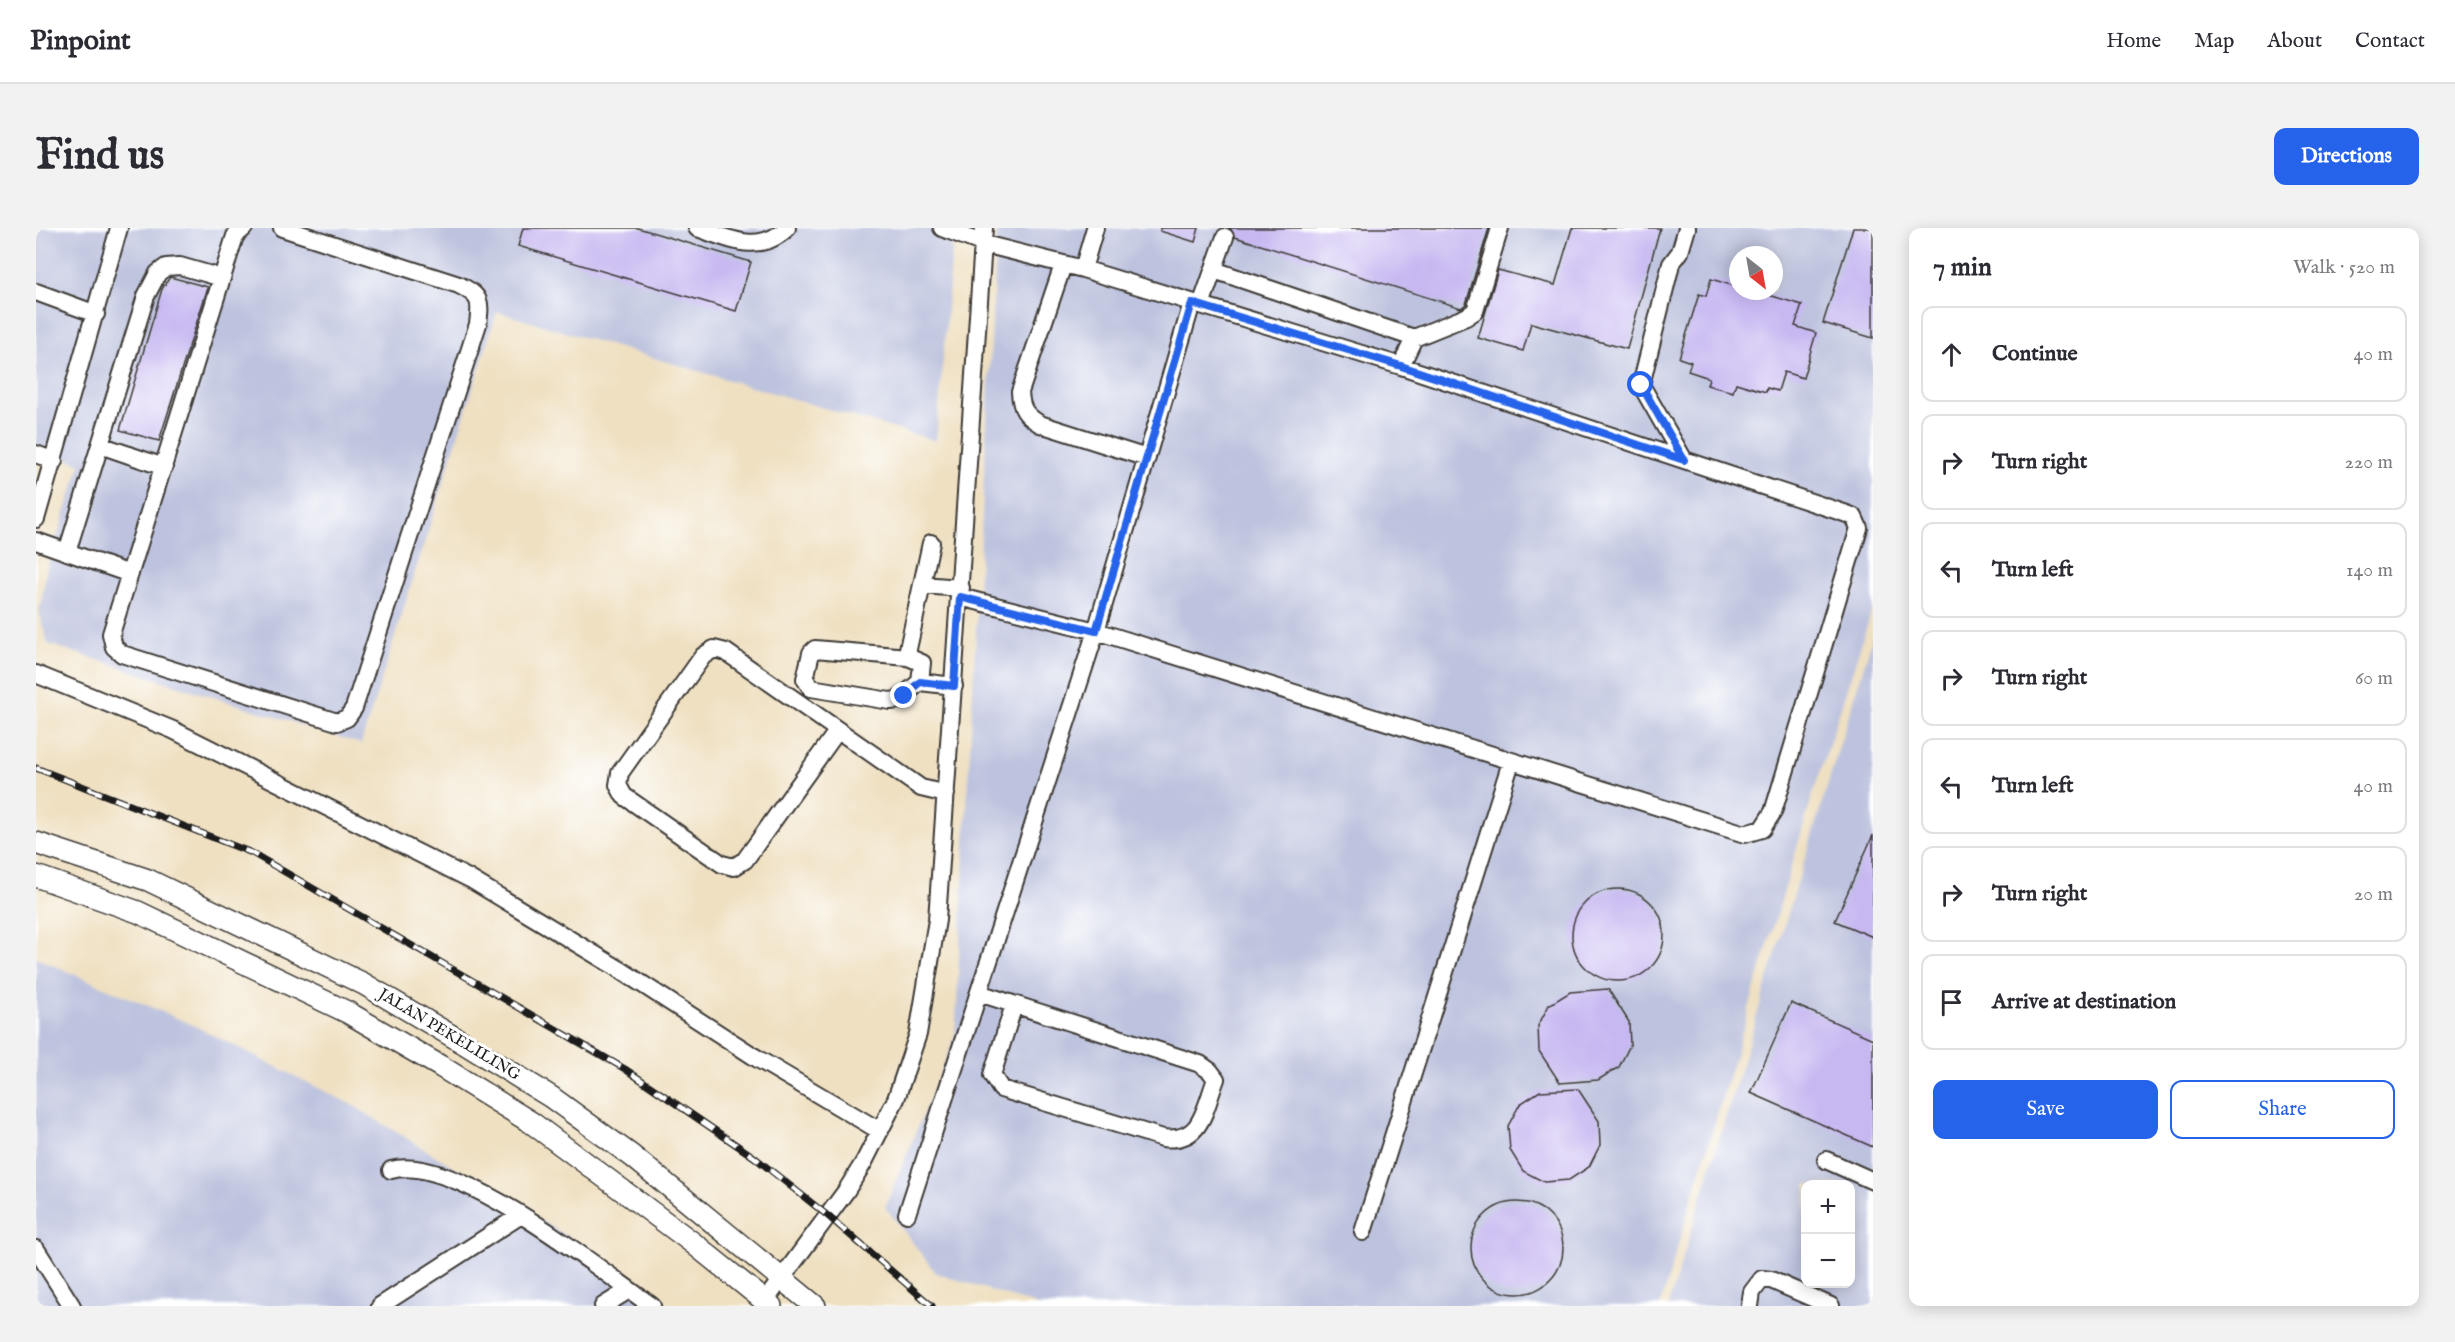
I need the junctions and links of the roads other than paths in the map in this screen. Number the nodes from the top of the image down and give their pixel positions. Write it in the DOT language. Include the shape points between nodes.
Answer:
graph roads {
  1 [pos="119,228"];
  2 [pos="244,228"];
  3 [pos="282,228"];
  4 [pos="698,228"];
  5 [pos="787,228"];
  6 [pos="942,228"];
  7 [pos="1095,228"];
  8 [pos="1500,228"];
  9 [pos="1687,228"];
  10 [pos="984,236"];
  11 [pos="1225,237"];
  12 [pos="1063,265"];
  13 [pos="1083,269"];
  14 [pos="1214,270"];
  15 [pos="222,278"];
  16 [pos="36,292"];
  17 [pos="1197,304"];
  18 [pos="96,314"];
  19 [pos="1414,338"];
  20 [pos="1401,366"];
  21 [pos="100,445"];
  22 [pos="36,454"];
  23 [pos="1147,458"];
  24 [pos="1684,460"];
  25 [pos="54,461"];
  26 [pos="164,467"];
  27 [pos="36,519"];
  28 [pos="36,541"];
  29 [pos="931,543"];
  30 [pos="67,552"];
  31 [pos="130,574"];
  32 [pos="922,585"];
  33 [pos="961,593"];
  34 [pos="1096,631"];
  35 [pos="908,657"];
  36 [pos="37,673"];
  37 [pos="920,682"];
  38 [pos="954,686"];
  39 [pos="838,730"];
  40 [pos="1511,762"];
  41 [pos="946,794"];
  42 [pos="36,843"];
  43 [pos="36,876"];
  44 [pos="979,993"];
  45 [pos="1014,1005"];
  46 [pos="880,1131"];
  47 [pos="1826,1160"];
  48 [pos="391,1170"];
  49 [pos="1873,1181"];
  50 [pos="907,1214"];
  51 [pos="520,1215"];
  52 [pos="1364,1232"];
  53 [pos="36,1249"];
  54 [pos="783,1280"];
  55 [pos="629,1290"];
  56 [pos="768,1304"];
  57 [pos="72,1306"];
  58 [pos="380,1306"];
  59 [pos="603,1306"];
  60 [pos="652,1306"];
  61 [pos="815,1306"];
  62 [pos="1750,1306"];
  63 [pos="1831,1306"];
  1 -- 18 [label="street"];
  2 -- 15 [label="street" via="235,236"];
  3 -- 31 [label="street" via="459,285 473,292 481,304 478,324 354,708 347,718 337,722 122,654 114,646 111,634"];
  4 -- 5 [label="street" via="739,242 765,243"];
  6 -- 10 [label="street"];
  7 -- 13 [label="street"];
  8 -- 19 [label="street" via="1475,311"];
  9 -- 24 [label="street" via="1680,252 1671,264 1641,385"];
  10 -- 12 [label="street"];
  10 -- 33 [label="street"];
  11 -- 14 [label="street"];
  12 -- 13 [label="street"];
  12 -- 23 [label="street" via="1020,392 1020,405 1026,416 1040,424"];
  13 -- 17 [label="street"];
  14 -- 17 [label="street"];
  14 -- 19 [label="street"];
  15 -- 21 [label="street" via="180,266 166,267 158,273 146,296"];
  15 -- 26 [label="street"];
  16 -- 18 [label="street"];
  17 -- 20 [label="street"];
  17 -- 23 [label="street"];
  18 -- 25 [label="street"];
  19 -- 20 [label="street"];
  20 -- 24 [label="street"];
  21 -- 26 [label="street"];
  21 -- 30 [label="street"];
  22 -- 25 [label="street"];
  23 -- 34 [label="street"];
  24 -- 40 [label="street" via="1847,514 1854,517 1859,528 1768,822 1755,833 1736,832"];
  25 -- 27 [label="street"];
  26 -- 31 [label="street"];
  28 -- 30 [label="street"];
  29 -- 32 [label="street"];
  30 -- 31 [label="street"];
  32 -- 33 [label="street"];
  32 -- 35 [label="street"];
  33 -- 34 [label="street"];
  33 -- 38 [label="street"];
  34 -- 40 [label="street"];
  34 -- 44 [label="street"];
  35 -- 37 [label="street" via="922,663"];
  35 -- 37 [label="street" via="815,649 805,679 811,688 890,701 898,700"];
  36 -- 46 [label="street" via="172,730 470,879"];
  37 -- 38 [label="street"];
  38 -- 41 [label="street"];
  39 -- 39 [label="street" via="726,652 714,649 703,656 620,773 618,785 624,796 722,864 734,867 745,860"];
  39 -- 41 [label="street" via="921,788"];
  40 -- 52 [label="street"];
  41 -- 46 [label="street" via="937,920 918,1034"];
  42 -- 54 [label="main road, JALAN PEKELILING" via="148,880 375,990 551,1097 632,1156"];
  43 -- 56 [label="main road, JALAN PEKELILING" via="138,912 347,1012 440,1066 532,1123"];
  44 -- 45 [label="street"];
  44 -- 50 [label="street"];
  45 -- 45 [label="street" via="1205,1067 1216,1079 1197,1127 1188,1137 1163,1138 1001,1089 992,1076"];
  46 -- 54 [label="street" via="846,1191"];
  47 -- 49 [label="street"];
  48 -- 51 [label="street" via="415,1167 439,1172 461,1180"];
  51 -- 55 [label="street"];
  51 -- 58 [label="street"];
  53 -- 57 [label="street"];
  54 -- 56 [label="street"];
  54 -- 61 [label="main road, JALAN PEKELILING"];
  55 -- 59 [label="street"];
  55 -- 60 [label="street"];
  62 -- 63 [label="street" via="1752,1292 1762,1279"];
}
